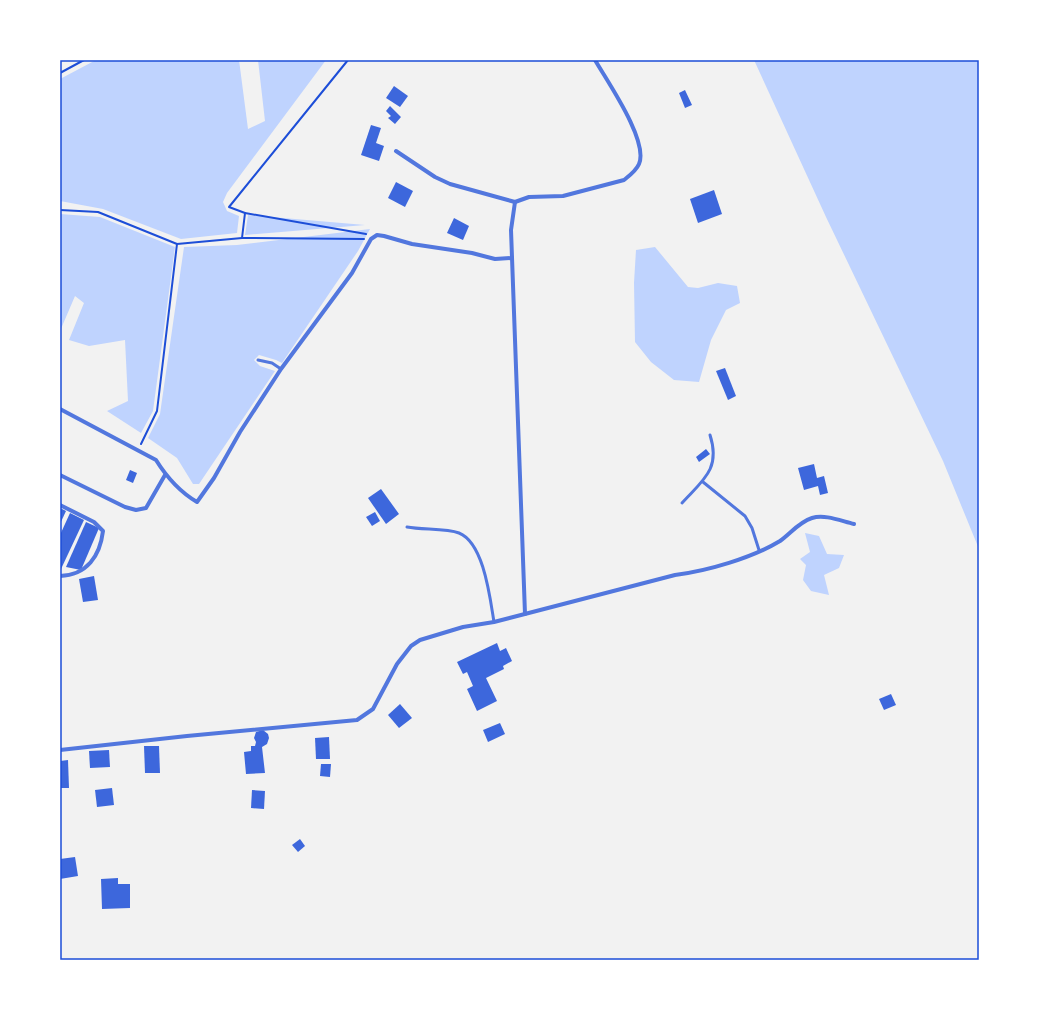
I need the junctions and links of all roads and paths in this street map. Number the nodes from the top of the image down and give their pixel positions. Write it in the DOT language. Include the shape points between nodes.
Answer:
graph roads {
  1 [pos="84,60"];
  2 [pos="348,60"];
  3 [pos="595,60"];
  4 [pos="60,73"];
  5 [pos="396,151"];
  6 [pos="516,202"];
  7 [pos="60,210"];
  8 [pos="245,213"];
  9 [pos="377,236"];
  10 [pos="242,238"];
  11 [pos="371,239"];
  12 [pos="177,244"];
  13 [pos="512,258"];
  14 [pos="258,360"];
  15 [pos="281,369"];
  16 [pos="60,409"];
  17 [pos="710,436"];
  18 [pos="138,449"];
  19 [pos="165,475"];
  20 [pos="60,476"];
  21 [pos="703,482"];
  22 [pos="682,503"];
  23 [pos="60,505"];
  24 [pos="854,524"];
  25 [pos="407,527"];
  26 [pos="759,550"];
  27 [pos="60,576"];
  28 [pos="525,614"];
  29 [pos="494,622"];
  30 [pos="60,750"];
  1 -- 4 [label="path"];
  2 -- 8 [label="path" via="229,207"];
  3 -- 6 [label="street" via="625,111 638,147 639,164 624,180 563,196 529,197"];
  5 -- 6 [label="street" via="450,184"];
  6 -- 13 [label="street" via="511,230"];
  7 -- 12 [label="path" via="98,212"];
  8 -- 9 [label="path"];
  8 -- 10 [label="path"];
  9 -- 11 [label="street"];
  9 -- 13 [label="street" via="495,259"];
  10 -- 11 [label="path"];
  10 -- 12 [label="path"];
  11 -- 15 [label="street" via="352,273"];
  12 -- 18 [label="path" via="157,411"];
  13 -- 28 [label="street"];
  14 -- 15 [label="lane" via="272,363"];
  15 -- 19 [label="street" via="197,502"];
  16 -- 18 [label="street"];
  17 -- 21 [label="lane" via="714,456"];
  18 -- 19 [label="street" via="156,460"];
  19 -- 20 [label="street" via="146,508 136,510 103,498"];
  21 -- 22 [label="lane"];
  21 -- 26 [label="lane" via="745,516"];
  23 -- 27 [label="street" via="94,522 102,530 102,538 87,567 81,572"];
  24 -- 26 [label="street" via="826,517 813,518 779,541"];
  25 -- 29 [label="lane" via="458,532 470,540 481,562"];
  26 -- 28 [label="street" via="739,560 697,572 676,575"];
  28 -- 29 [label="street"];
  29 -- 30 [label="street" via="429,636 411,646 397,664 376,706 369,714 357,720"];
}
